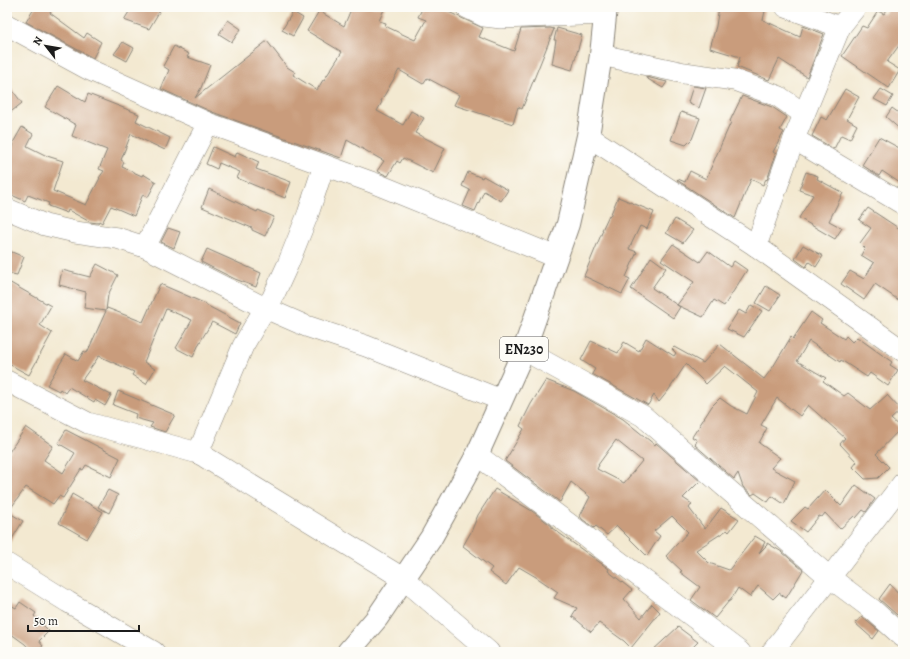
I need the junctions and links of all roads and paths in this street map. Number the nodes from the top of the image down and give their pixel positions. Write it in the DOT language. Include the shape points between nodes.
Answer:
graph roads {
  1 [pos="466,7"];
  2 [pos="786,7"];
  3 [pos="856,7"];
  4 [pos="605,10"];
  5 [pos="7,25"];
  6 [pos="840,27"];
  7 [pos="601,55"];
  8 [pos="804,114"];
  9 [pos="208,123"];
  10 [pos="588,136"];
  11 [pos="794,139"];
  12 [pos="324,165"];
  13 [pos="903,204"];
  14 [pos="7,209"];
  15 [pos="756,246"];
  16 [pos="145,247"];
  17 [pos="556,258"];
  18 [pos="264,308"];
  19 [pos="524,350"];
  20 [pos="903,352"];
  21 [pos="7,381"];
  22 [pos="501,400"];
  23 [pos="198,453"];
  24 [pos="477,456"];
  25 [pos="903,483"];
  26 [pos="7,564"];
  27 [pos="830,577"];
  28 [pos="404,579"];
  29 [pos="903,637"];
  30 [pos="154,652"];
  31 [pos="348,652"];
  32 [pos="489,652"];
  33 [pos="740,652"];
  34 [pos="772,652"];
  1 -- 4 [label="street" via="484,16 501,18"];
  2 -- 6 [label="street"];
  3 -- 6 [label="street"];
  4 -- 7 [label="main road, EN230"];
  5 -- 9 [label="street" via="90,70"];
  6 -- 8 [label="street"];
  7 -- 8 [label="street" via="684,73 734,80 778,96"];
  7 -- 10 [label="main road, EN230"];
  8 -- 11 [label="street"];
  9 -- 12 [label="street"];
  9 -- 16 [label="street"];
  10 -- 15 [label="street"];
  10 -- 17 [label="main road, EN230" via="568,224"];
  11 -- 13 [label="street"];
  11 -- 15 [label="street"];
  12 -- 17 [label="street"];
  12 -- 18 [label="street" via="288,264 272,299"];
  14 -- 16 [label="street" via="44,225 117,238"];
  15 -- 20 [label="street"];
  16 -- 18 [label="street"];
  17 -- 19 [label="main road, EN230"];
  18 -- 22 [label="street"];
  18 -- 23 [label="street" via="243,346"];
  19 -- 22 [label="main road, EN230"];
  19 -- 27 [label="street" via="643,416"];
  21 -- 23 [label="street" via="88,423"];
  22 -- 24 [label="main road, EN230"];
  23 -- 28 [label="street"];
  24 -- 28 [label="main road, EN230" via="431,538"];
  24 -- 33 [label="street"];
  25 -- 27 [label="street"];
  26 -- 30 [label="street"];
  27 -- 29 [label="street"];
  27 -- 34 [label="street"];
  28 -- 31 [label="main road, EN230"];
  28 -- 32 [label="street"];
}
